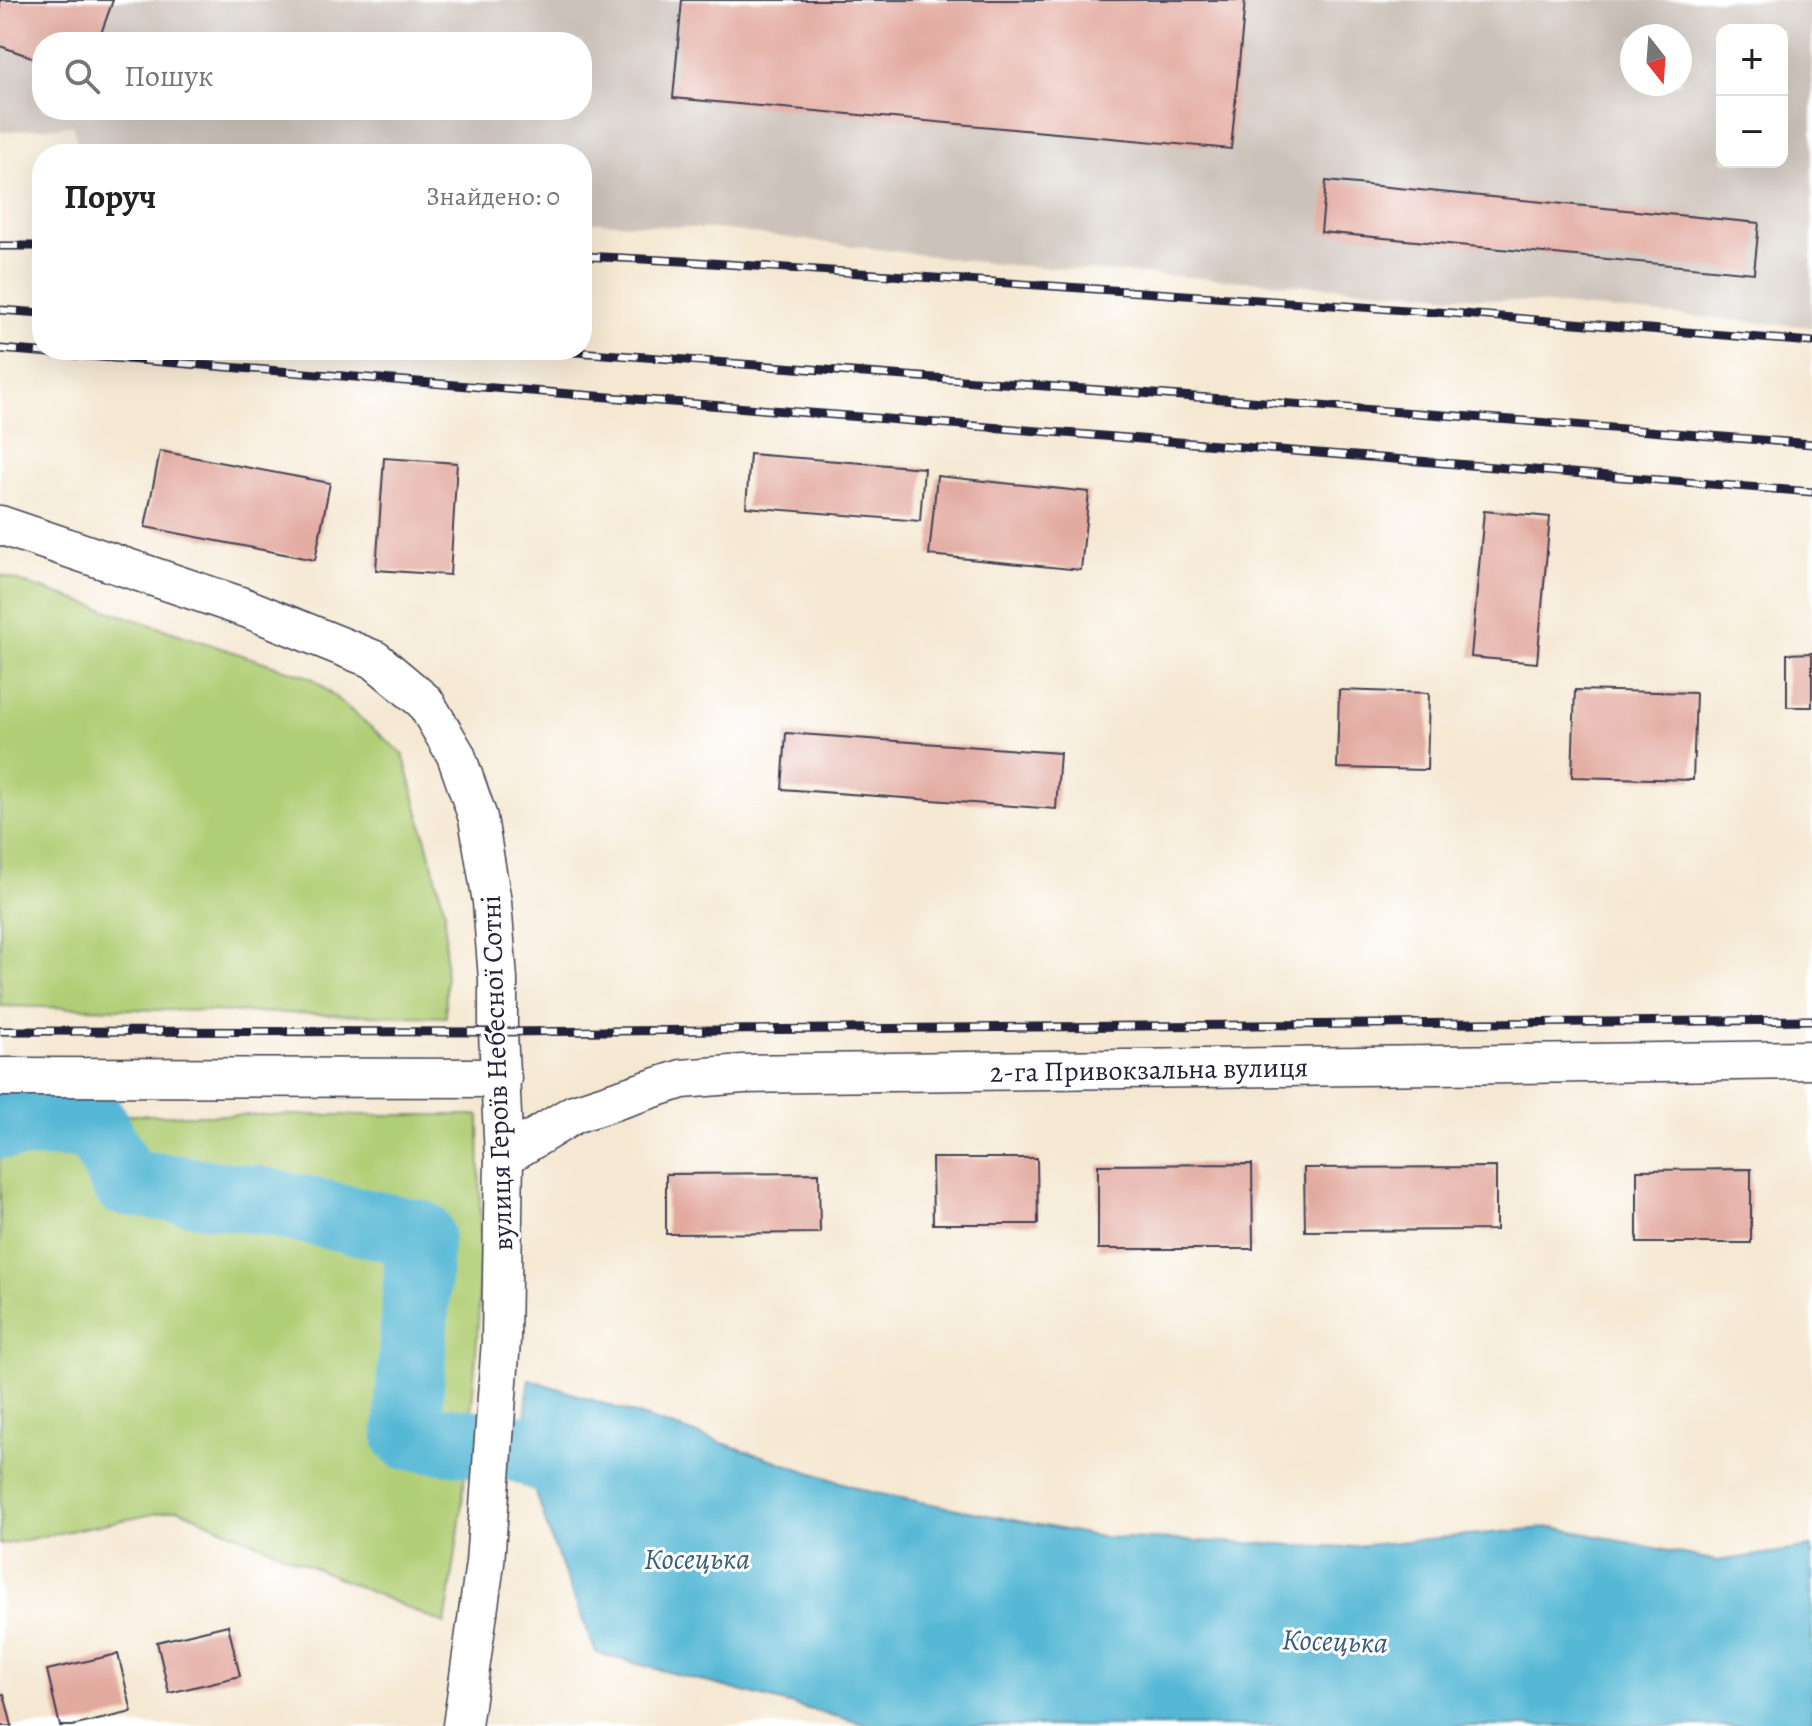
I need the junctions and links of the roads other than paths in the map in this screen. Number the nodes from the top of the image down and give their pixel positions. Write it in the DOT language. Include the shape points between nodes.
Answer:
graph roads {
  1 [pos="0,525"];
  2 [pos="1812,1060"];
  3 [pos="0,1077"];
  4 [pos="502,1078"];
  5 [pos="504,1157"];
  6 [pos="460,1725"];
  1 -- 4 [label="street, вулиця Героїв Небесної Сотні" via="246,608 375,660 425,702 456,755 478,818 492,902"];
  2 -- 5 [label="street, 2-га Привокзальна вулиця" via="713,1076 682,1079 574,1114"];
  3 -- 4 [label="street"];
  4 -- 5 [label="street, вулиця Героїв Небесної Сотні"];
  5 -- 6 [label="street, вулиця Героїв Небесної Сотні" via="501,1340 485,1563"];
}
